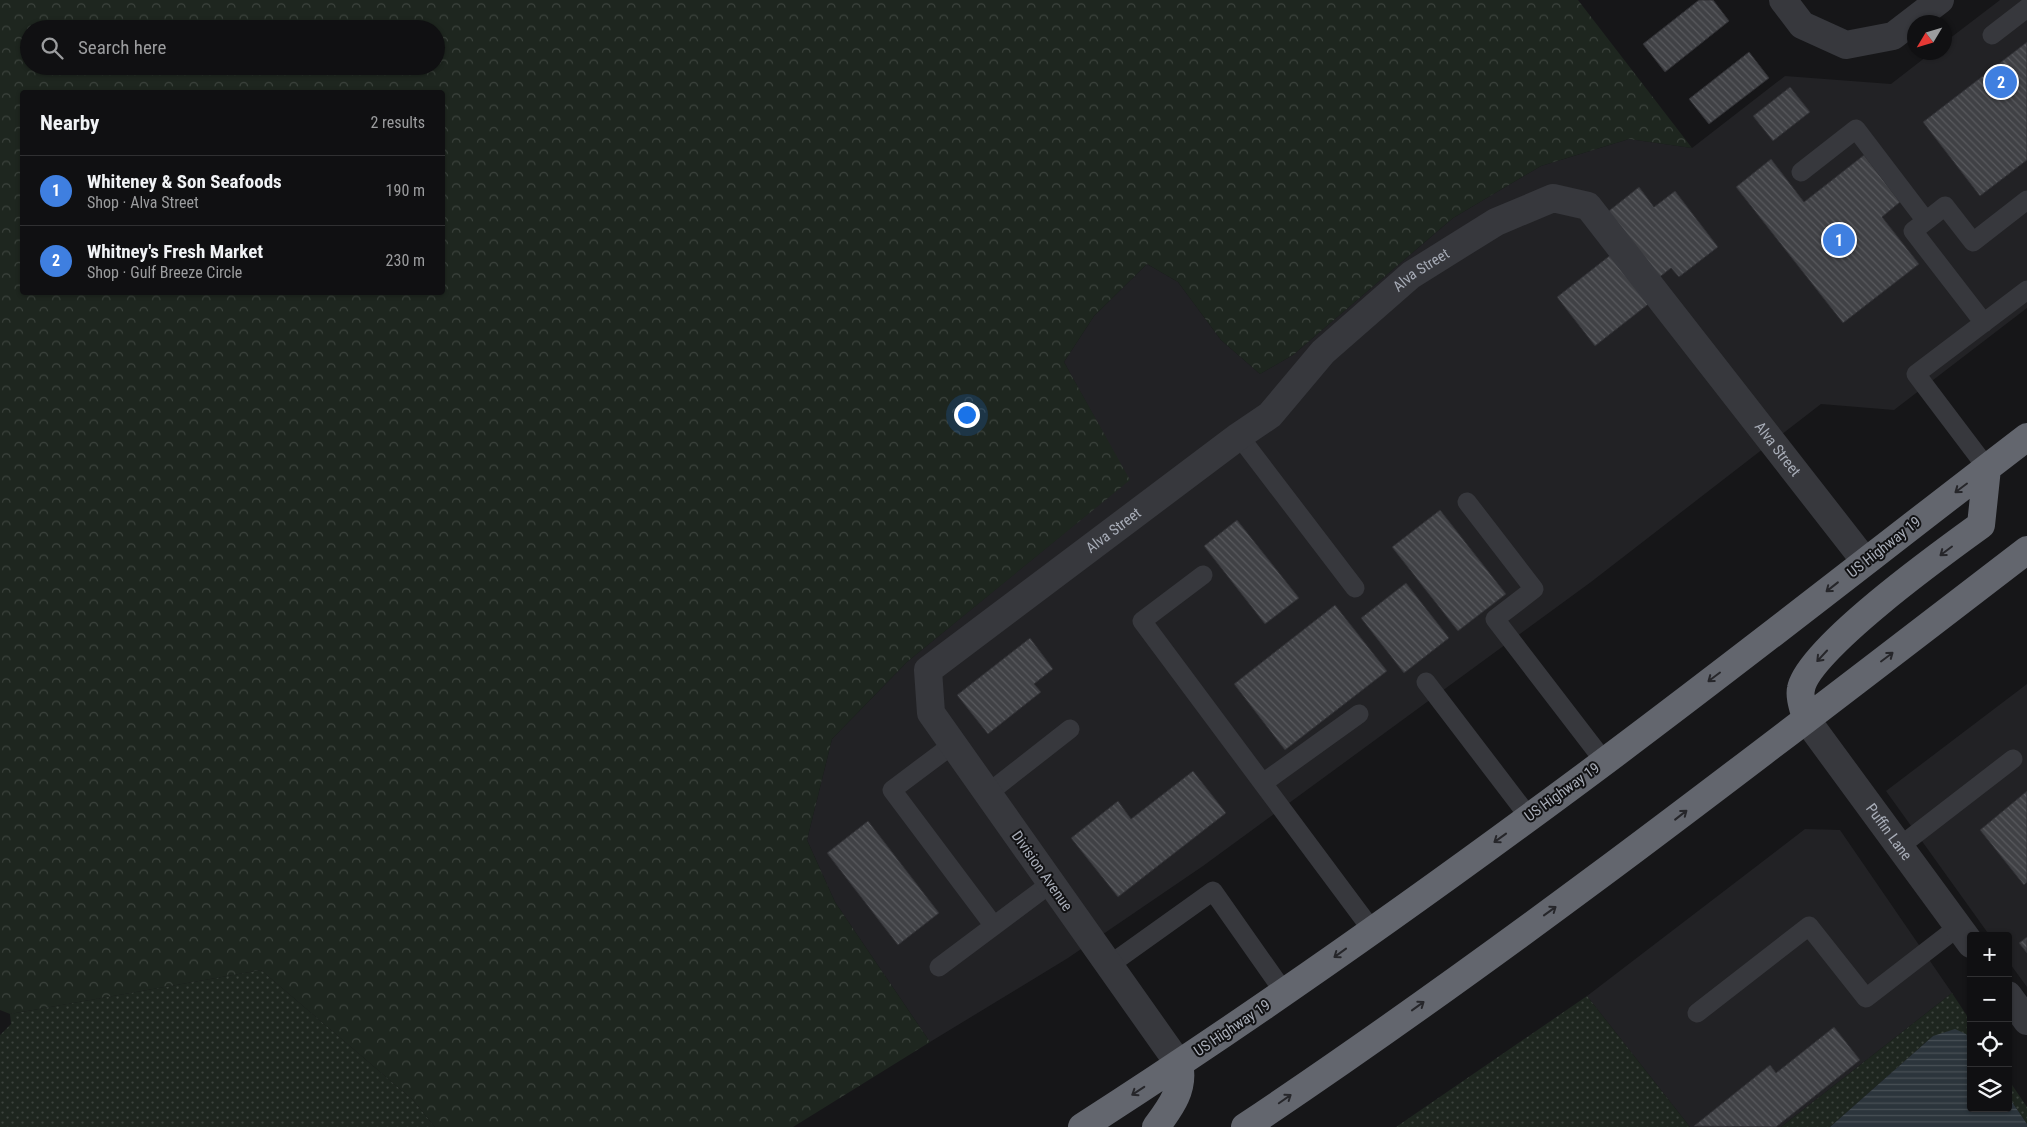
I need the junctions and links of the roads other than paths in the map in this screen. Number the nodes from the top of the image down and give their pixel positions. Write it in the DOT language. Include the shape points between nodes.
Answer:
graph roads {
  1 [pos="1783,0"];
  2 [pos="1940,0"];
  3 [pos="2027,8"];
  4 [pos="1992,36"];
  5 [pos="1801,172"];
  6 [pos="2027,200"];
  7 [pos="1926,221"];
  8 [pos="2027,290"];
  9 [pos="1984,323"];
  10 [pos="1239,436"];
  11 [pos="2027,437"];
  12 [pos="1987,468"];
  13 [pos="1467,502"];
  14 [pos="2027,550"];
  15 [pos="1865,562"];
  16 [pos="1204,575"];
  17 [pos="1355,588"];
  18 [pos="928,670"];
  19 [pos="1426,682"];
  20 [pos="1359,714"];
  21 [pos="1806,719"];
  22 [pos="1070,729"];
  23 [pos="952,745"];
  24 [pos="2013,759"];
  25 [pos="1604,761"];
  26 [pos="1262,783"];
  27 [pos="987,794"];
  28 [pos="1529,817"];
  29 [pos="1899,847"];
  30 [pos="1050,884"];
  31 [pos="994,926"];
  32 [pos="1372,930"];
  33 [pos="1964,936"];
  34 [pos="1108,966"];
  35 [pos="938,967"];
  36 [pos="1284,992"];
  37 [pos="2012,1001"];
  38 [pos="1697,1012"];
  39 [pos="2027,1021"];
  40 [pos="1179,1064"];
  41 [pos="1082,1127"];
  42 [pos="1156,1127"];
  43 [pos="1245,1127"];
  1 -- 2 [label="street" via="1802,25 1846,45 1894,36"];
  3 -- 4 [label="lane"];
  5 -- 7 [label="lane" via="1856,130"];
  6 -- 7 [label="lane" via="1973,242 1945,206"];
  7 -- 9 [label="lane" via="1913,232"];
  8 -- 9 [label="lane"];
  9 -- 12 [label="lane" via="1916,374"];
  10 -- 15 [label="street, Alva Street" via="1270,415 1323,352 1411,275 1496,222 1553,198 1588,206"];
  10 -- 17 [label="lane"];
  10 -- 18 [label="street, Alva Street"];
  11 -- 12 [label="highway, US Highway 19"];
  12 -- 15 [label="highway, US Highway 19, one-way"];
  12 -- 21 [label="highway, one-way" via="1981,525 1920,570 1824,653 1808,672 1800,690"];
  13 -- 25 [label="lane" via="1534,589 1495,619"];
  21 -- 14 [label="highway, one-way"];
  15 -- 25 [label="highway, US Highway 19, one-way"];
  16 -- 26 [label="lane" via="1142,621"];
  18 -- 23 [label="street, Division Avenue" via="931,713"];
  19 -- 28 [label="lane"];
  20 -- 26 [label="lane"];
  21 -- 29 [label="street, Puffin Lane"];
  43 -- 21 [label="highway, one-way" via="1618,863"];
  22 -- 27 [label="lane"];
  23 -- 27 [label="street, Division Avenue"];
  23 -- 31 [label="lane" via="892,790"];
  24 -- 29 [label="lane"];
  25 -- 28 [label="highway, US Highway 19"];
  26 -- 32 [label="lane"];
  27 -- 30 [label="street, Division Avenue"];
  28 -- 32 [label="highway, US Highway 19, one-way"];
  29 -- 33 [label="street, Puffin Lane"];
  30 -- 31 [label="lane"];
  30 -- 34 [label="street, Division Avenue"];
  31 -- 35 [label="lane"];
  32 -- 36 [label="highway, US Highway 19, one-way"];
  33 -- 38 [label="lane" via="1866,998 1809,926"];
  34 -- 36 [label="lane" via="1213,891"];
  34 -- 40 [label="street, Division Avenue"];
  36 -- 40 [label="highway, US Highway 19"];
  37 -- 39 [label="street"];
  40 -- 41 [label="highway, US Highway 19, one-way"];
  40 -- 42 [label="highway" via="1182,1075 1180,1088"];
}
